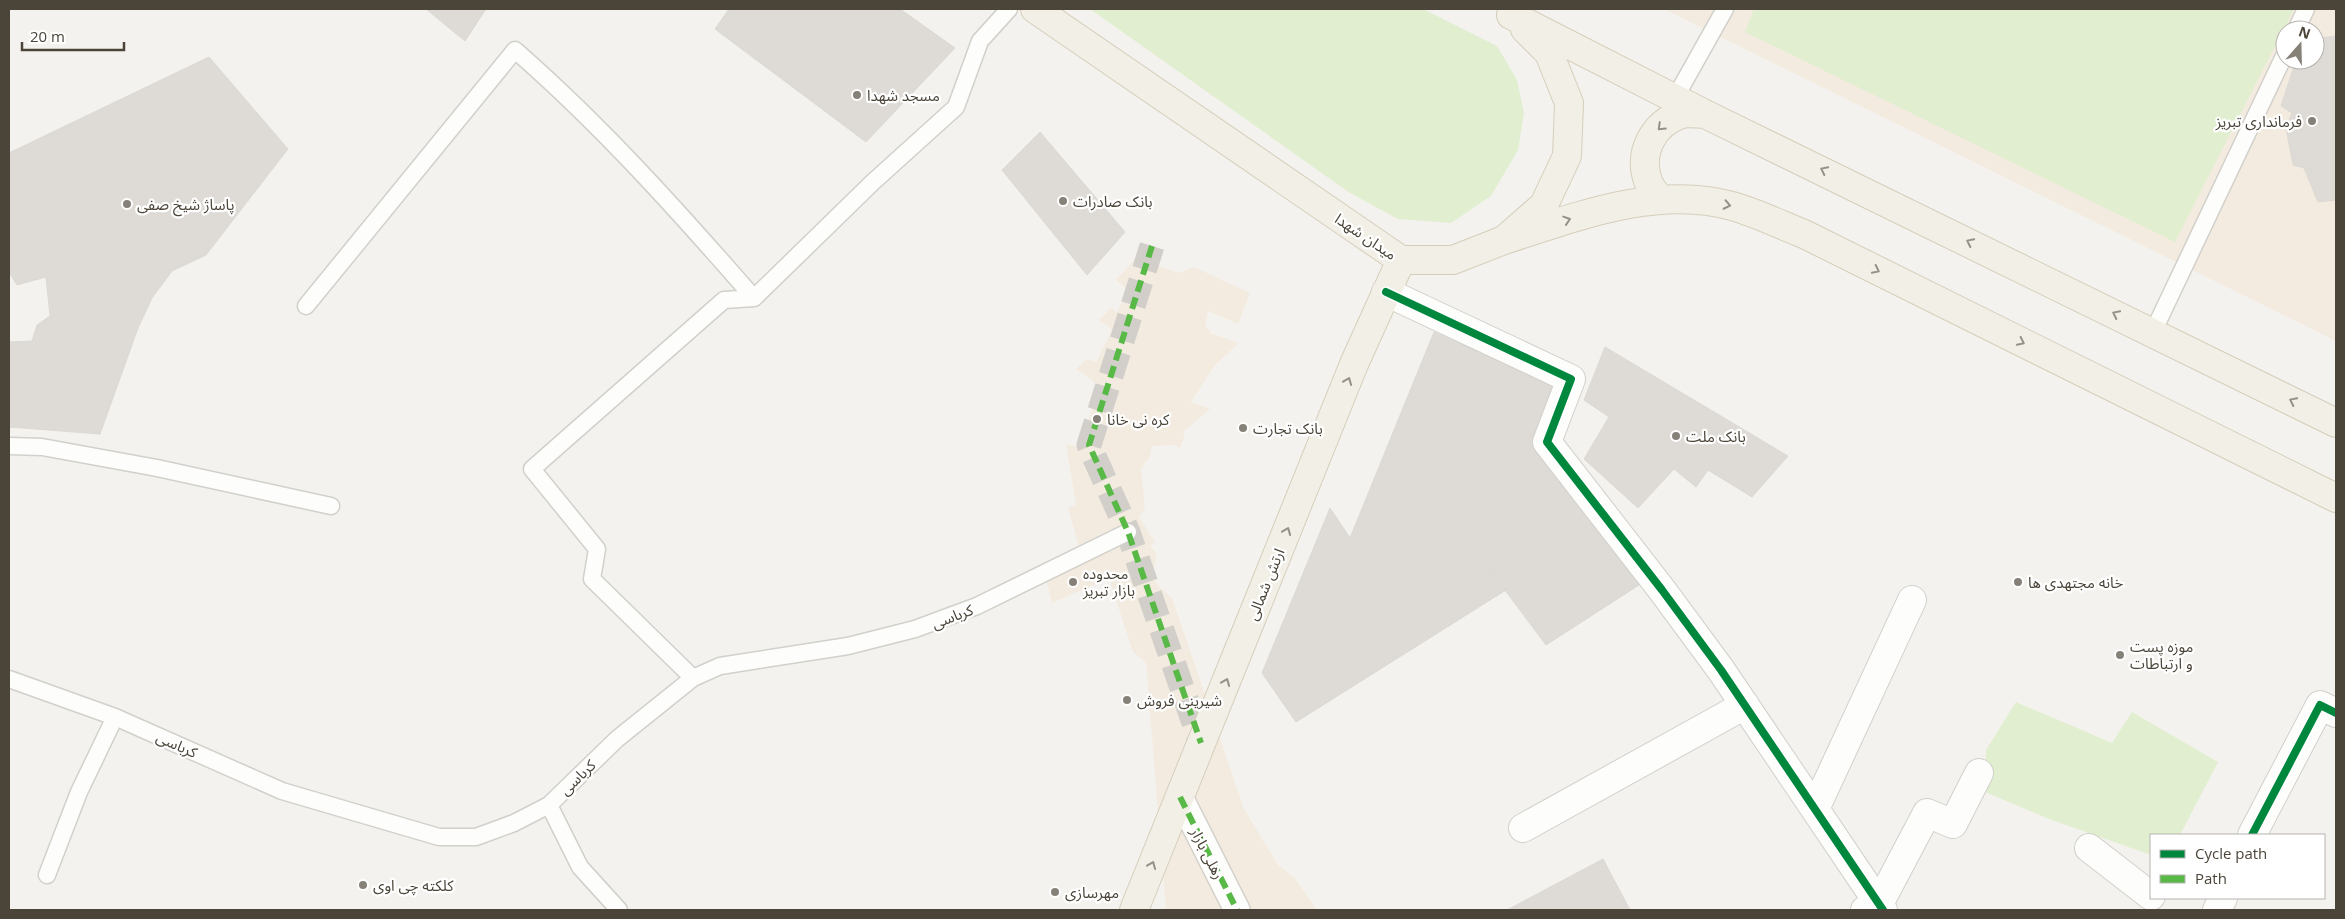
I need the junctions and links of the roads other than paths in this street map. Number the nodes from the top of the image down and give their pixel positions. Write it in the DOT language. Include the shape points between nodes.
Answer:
graph roads {
  1 [pos="1009,9"];
  2 [pos="1035,9"];
  3 [pos="1725,9"];
  4 [pos="1504,12"];
  5 [pos="2277,70"];
  6 [pos="1675,98"];
  7 [pos="1705,114"];
  8 [pos="1661,200"];
  9 [pos="1504,240"];
  10 [pos="1401,260"];
  11 [pos="1386,292"];
  12 [pos="754,298"];
  13 [pos="306,306"];
  14 [pos="2153,332"];
  15 [pos="2336,423"];
  16 [pos="9,446"];
  17 [pos="2336,498"];
  18 [pos="331,506"];
  19 [pos="1128,532"];
  20 [pos="1912,600"];
  21 [pos="693,678"];
  22 [pos="9,679"];
  23 [pos="1745,705"];
  24 [pos="2336,713"];
  25 [pos="115,717"];
  26 [pos="1980,773"];
  27 [pos="1180,797"];
  28 [pos="549,805"];
  29 [pos="1815,809"];
  30 [pos="1523,828"];
  31 [pos="2253,834"];
  32 [pos="2089,848"];
  33 [pos="46,875"];
  34 [pos="2150,895"];
  35 [pos="2156,899"];
  36 [pos="2222,899"];
  37 [pos="1875,908"];
  38 [pos="619,910"];
  39 [pos="1134,910"];
  40 [pos="1237,910"];
  41 [pos="2170,910"];
  42 [pos="2216,910"];
  1 -- 12 [label="lane" via="980,42 956,107 873,182"];
  2 -- 10 [label="main road, میدان شهدا"];
  3 -- 6 [label="lane"];
  4 -- 6 [label="main road"];
  4 -- 9 [label="main road, میدان شهدا" via="1549,53 1569,103 1567,156 1544,205"];
  5 -- 14 [label="lane"];
  6 -- 7 [label="main road"];
  7 -- 8 [label="main road, one-way" via="1683,114 1664,123 1649,139 1644,161 1648,183"];
  14 -- 7 [label="main road, one-way"];
  9 -- 8 [label="main road, one-way" via="1578,217"];
  8 -- 17 [label="main road, one-way" via="1691,199 1733,206 1804,234"];
  9 -- 10 [label="main road, میدان شهدا" via="1453,260"];
  10 -- 11 [label="main road, ارتش شمالی"];
  11 -- 23 [label="street" via="1571,379 1547,442 1662,590"];
  27 -- 11 [label="main road, ارتش شمالی, one-way"];
  12 -- 13 [label="lane" via="660,190 554,84 515,50"];
  12 -- 21 [label="lane" via="724,300 532,468 597,549 592,579"];
  15 -- 14 [label="main road, one-way"];
  16 -- 18 [label="lane" via="42,447 157,468"];
  19 -- 21 [label="lane, کرباسی" via="977,606 915,629 848,646 720,666"];
  20 -- 29 [label="street"];
  21 -- 28 [label="lane, کرباسی" via="617,739"];
  22 -- 25 [label="lane, کرباسی"];
  23 -- 29 [label="street"];
  23 -- 30 [label="street"];
  24 -- 31 [label="street" via="2320,705"];
  25 -- 28 [label="lane, کرباسی" via="282,790 440,837 476,837 514,824"];
  25 -- 33 [label="lane" via="79,792"];
  26 -- 37 [label="street" via="1953,824 1927,813"];
  39 -- 27 [label="main road, ارتش شمالی, one-way"];
  27 -- 40 [label="street, رهلی بازار"];
  28 -- 38 [label="lane" via="580,867"];
  29 -- 37 [label="street"];
  32 -- 34 [label="street"];
  35 -- 41 [label="street"];
  36 -- 42 [label="street"];
}
